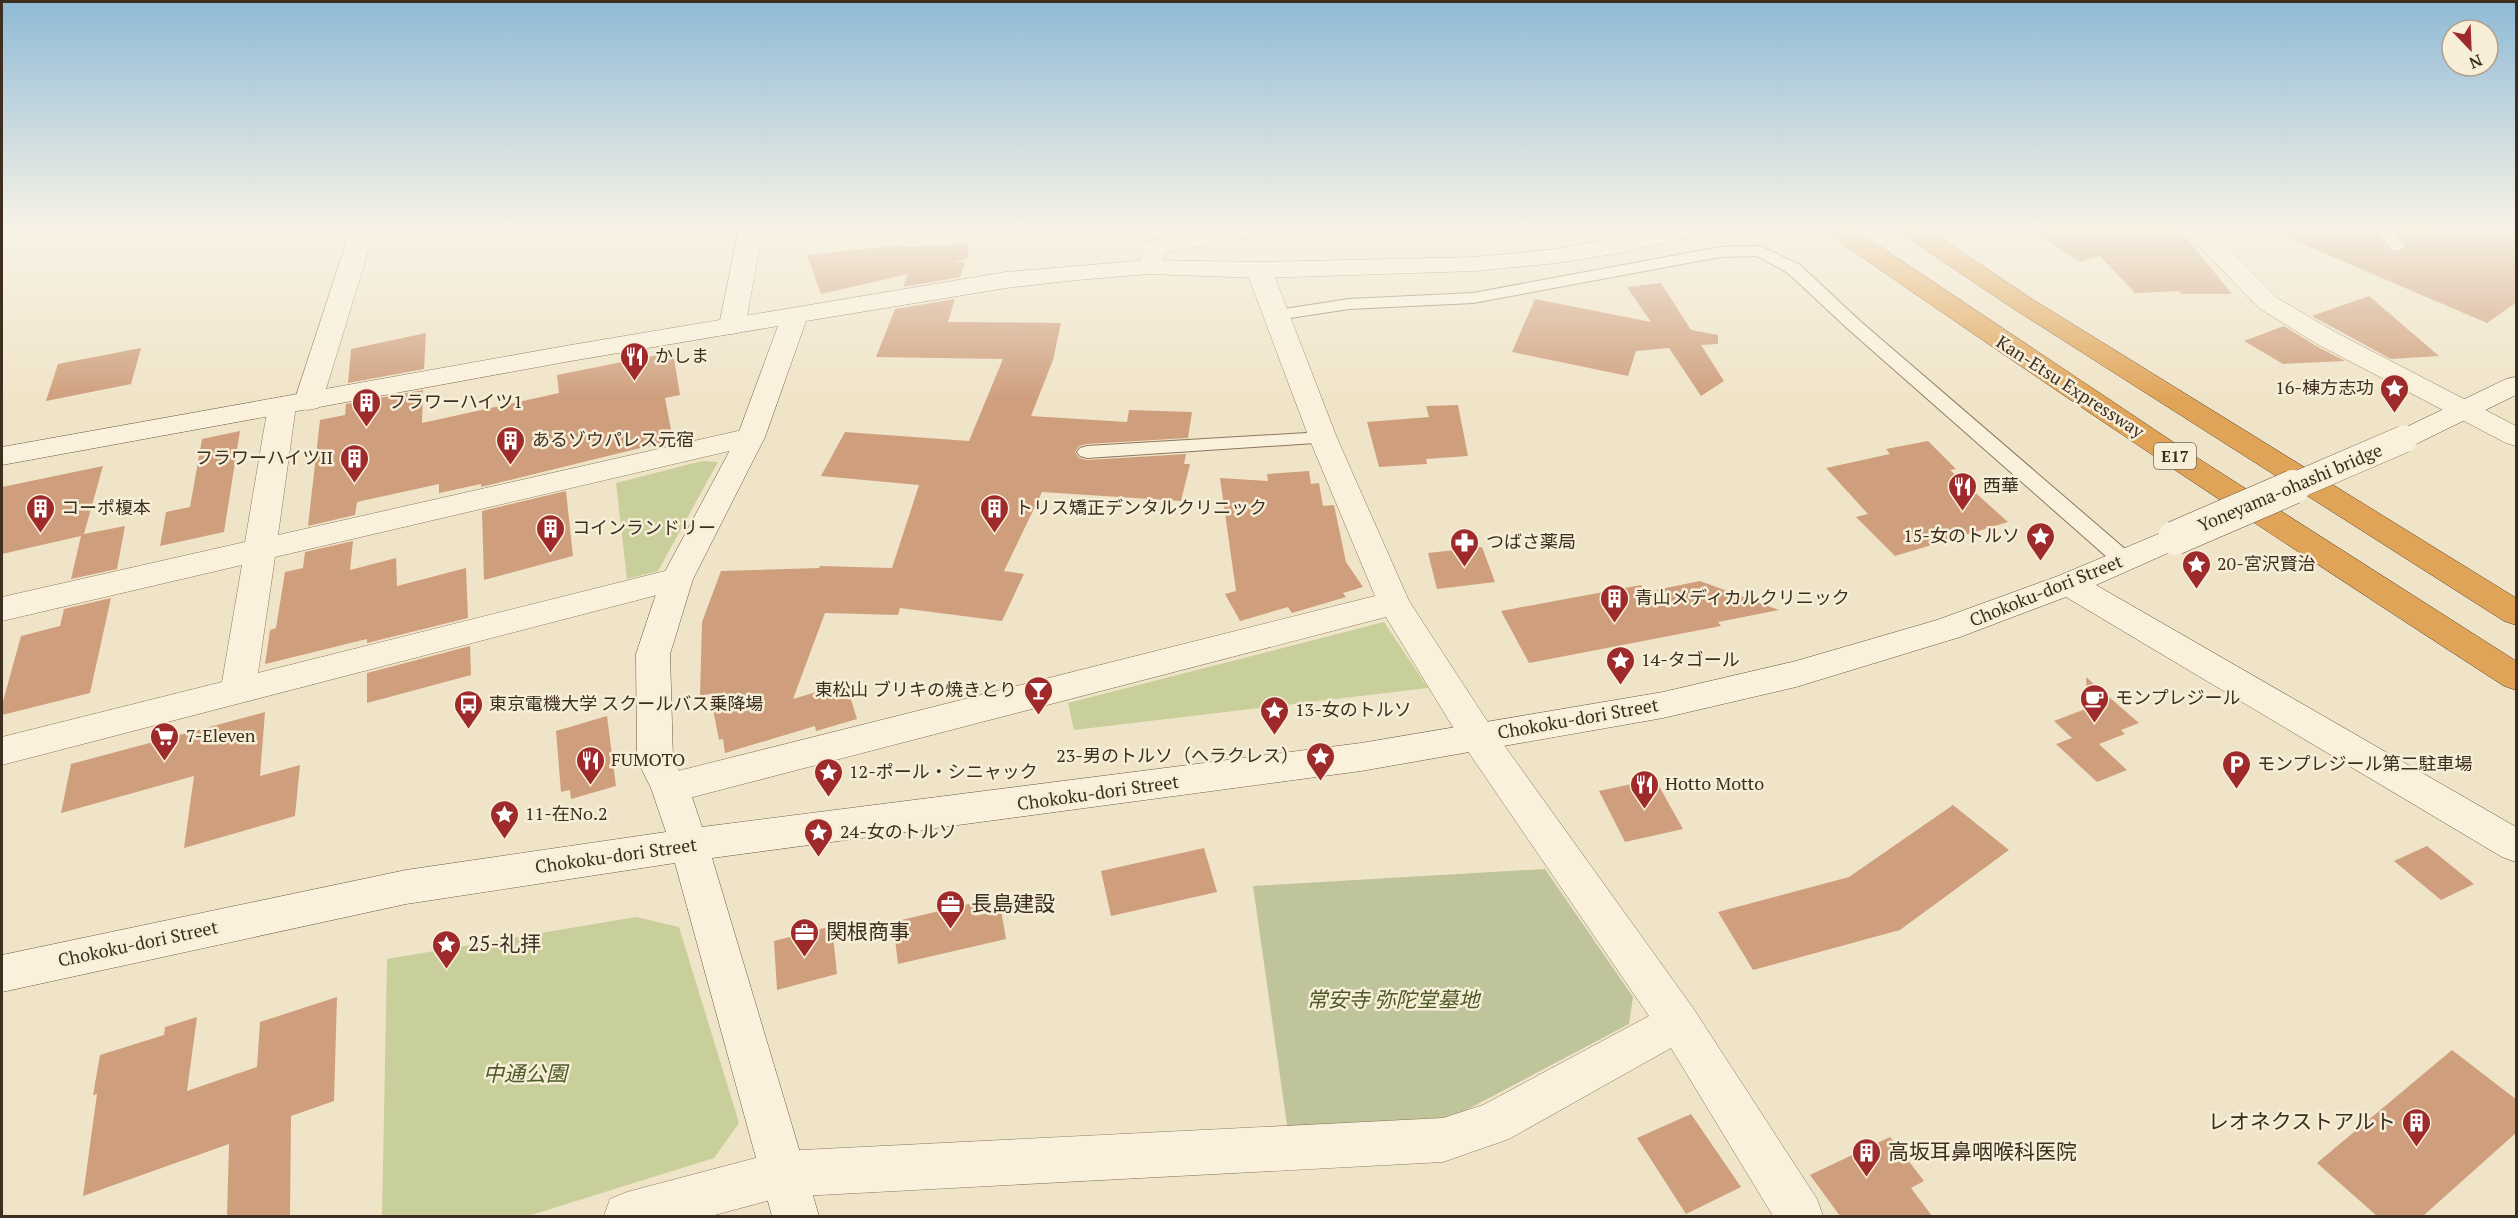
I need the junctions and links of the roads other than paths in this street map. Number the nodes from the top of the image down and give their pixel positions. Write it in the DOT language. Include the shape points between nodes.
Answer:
graph roads {
  1 [pos="341,286"];
  2 [pos="740,286"];
  3 [pos="971,286"];
  4 [pos="1266,286"];
  5 [pos="1538,286"];
  6 [pos="1812,286"];
  7 [pos="1919,286"];
  8 [pos="1996,286"];
  9 [pos="2251,286"];
  10 [pos="795,315"];
  11 [pos="1278,315"];
  12 [pos="732,326"];
  13 [pos="2517,385"];
  14 [pos="295,404"];
  15 [pos="2464,410"];
  16 [pos="751,437"];
  17 [pos="2517,437"];
  18 [pos="1323,438"];
  19 [pos="1087,452"];
  20 [pos="2,456"];
  21 [pos="2175,538"];
  22 [pos="259,550"];
  23 [pos="2124,560"];
  24 [pos="677,579"];
  25 [pos="2069,584"];
  26 [pos="1394,603"];
  27 [pos="2,609"];
  28 [pos="2517,613"];
  29 [pos="2517,676"];
  30 [pos="238,691"];
  31 [pos="1478,736"];
  32 [pos="2,751"];
  33 [pos="670,788"];
  34 [pos="689,845"];
  35 [pos="2517,846"];
  36 [pos="2,974"];
  37 [pos="1678,1022"];
  38 [pos="782,1174"];
  39 [pos="627,1216"];
  40 [pos="796,1216"];
  41 [pos="1800,1216"];
  1 -- 14 [label="street"];
  2 -- 12 [label="street"];
  3 -- 10 [label="street"];
  4 -- 11 [label="street"];
  5 -- 11 [label="lane" via="1473,298 1349,303"];
  6 -- 23 [label="lane"];
  7 -- 29 [label="highway, Kan-Etsu Expressway / E17"];
  8 -- 28 [label="highway, E17"];
  9 -- 15 [label="street" via="2268,303 2325,339"];
  10 -- 12 [label="street"];
  10 -- 16 [label="street"];
  11 -- 18 [label="street"];
  12 -- 14 [label="street"];
  13 -- 15 [label="street"];
  14 -- 20 [label="street"];
  14 -- 22 [label="street"];
  15 -- 17 [label="street"];
  15 -- 21 [label="street, Yoneyama-ohashi bridge, bridge"];
  16 -- 22 [label="street"];
  16 -- 24 [label="street"];
  18 -- 19 [label="lane"];
  18 -- 26 [label="street"];
  21 -- 23 [label="street, Chokoku-dori Street"];
  22 -- 27 [label="street"];
  22 -- 30 [label="street"];
  23 -- 25 [label="street, Chokoku-dori Street"];
  24 -- 30 [label="street"];
  24 -- 33 [label="street" via="653,654 655,760"];
  25 -- 31 [label="street, Chokoku-dori Street" via="1948,629 1796,674 1663,705"];
  25 -- 35 [label="street"];
  26 -- 31 [label="street"];
  26 -- 33 [label="street"];
  30 -- 32 [label="street"];
  31 -- 34 [label="street, Chokoku-dori Street" via="1338,760"];
  31 -- 37 [label="street"];
  33 -- 34 [label="street"];
  34 -- 36 [label="street, Chokoku-dori Street" via="406,887"];
  34 -- 38 [label="street"];
  37 -- 38 [label="street" via="1493,1124 1443,1140"];
  37 -- 41 [label="street"];
  38 -- 39 [label="street"];
  38 -- 40 [label="street"];
}
